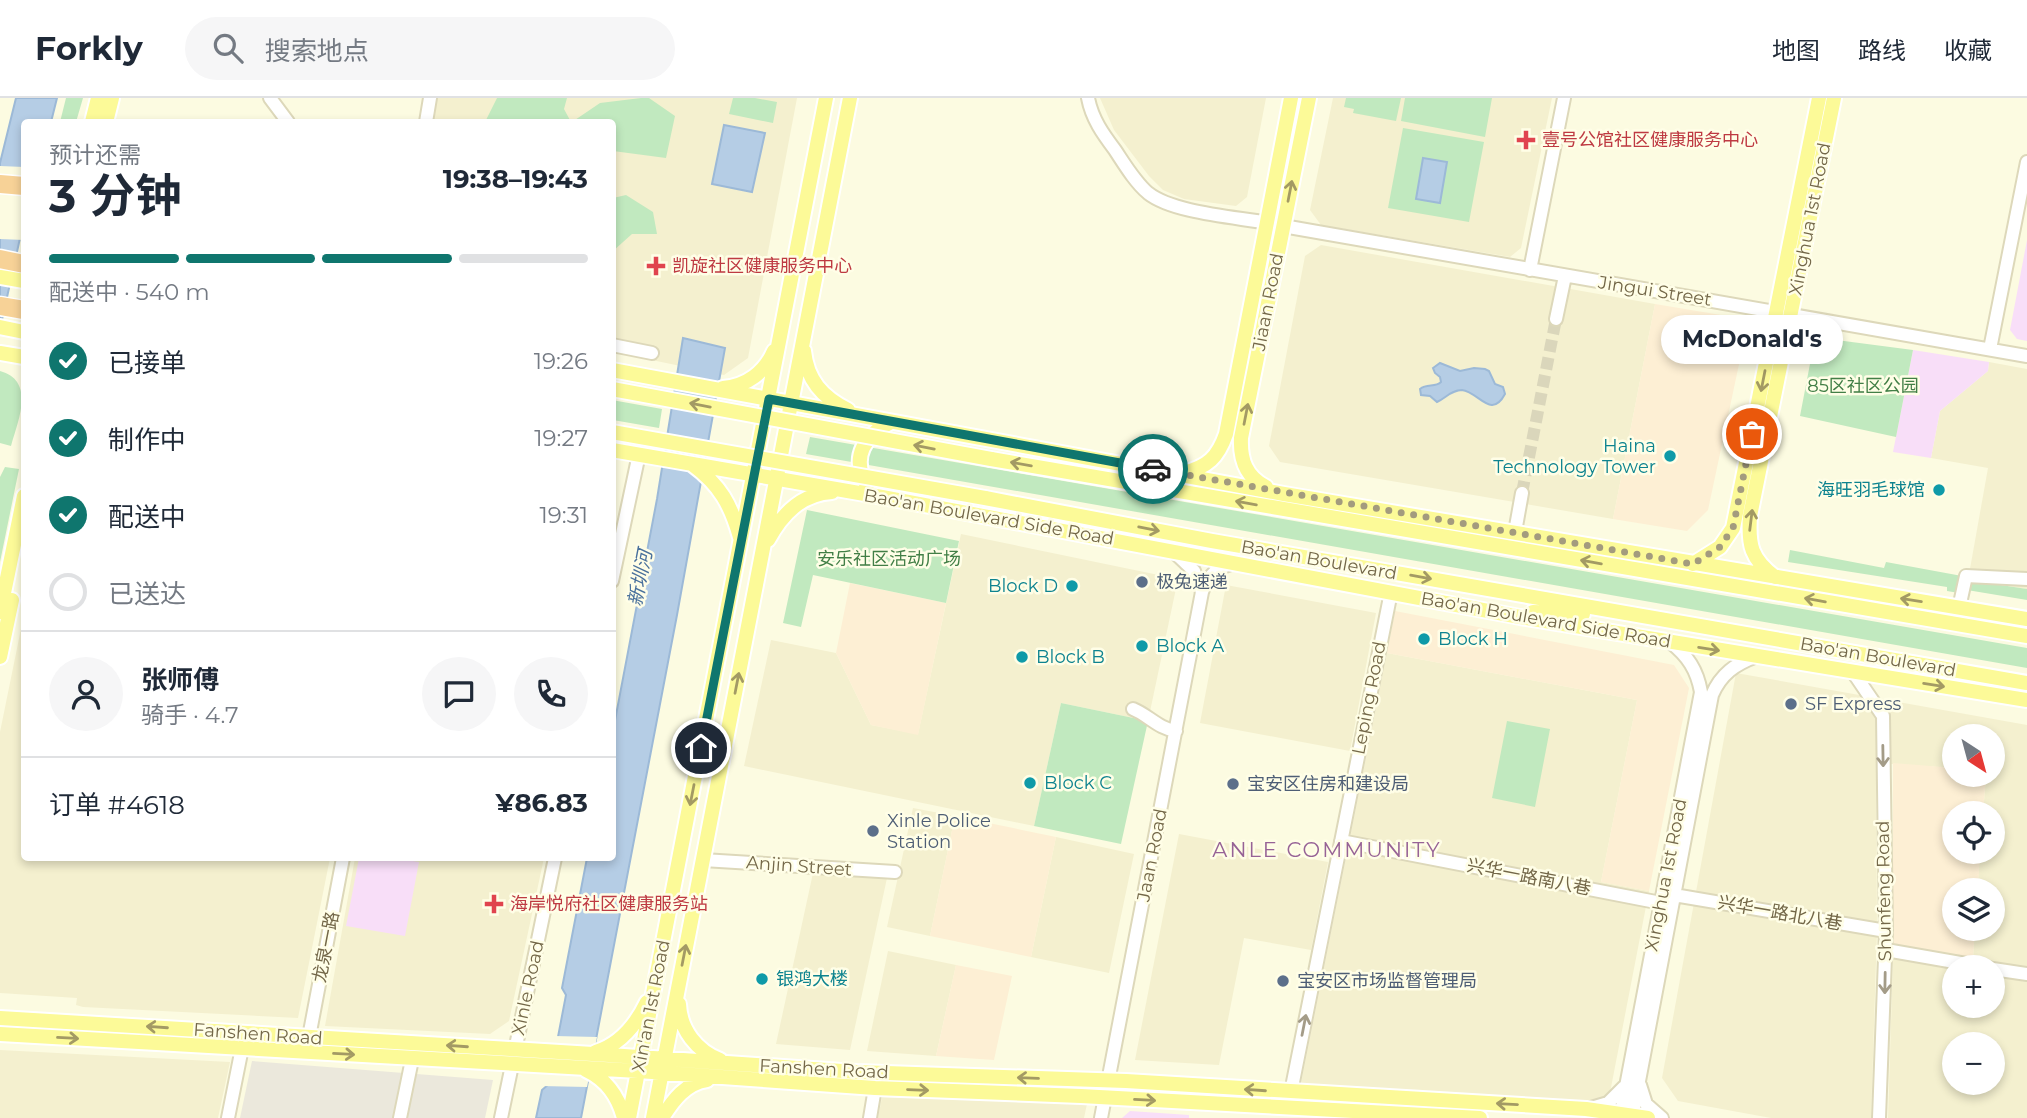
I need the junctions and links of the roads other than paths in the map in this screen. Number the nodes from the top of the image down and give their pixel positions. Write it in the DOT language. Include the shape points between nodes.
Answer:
graph roads {
  1 [pos="98,98"];
  2 [pos="112,98"];
  3 [pos="260,98"];
  4 [pos="270,98"];
  5 [pos="430,98"];
  6 [pos="826,98"];
  7 [pos="850,98"];
  8 [pos="1088,98"];
  9 [pos="1291,98"];
  10 [pos="1309,98"];
  11 [pos="1564,98"];
  12 [pos="1819,98"];
  13 [pos="1834,98"];
  14 [pos="99,119"];
  15 [pos="100,119"];
  16 [pos="276,119"];
  17 [pos="286,119"];
  18 [pos="426,119"];
  19 [pos="2027,162"];
  20 [pos="0,184"];
  21 [pos="21,187"];
  22 [pos="21,188"];
  23 [pos="0,194"];
  24 [pos="1268,223"];
  25 [pos="1283,226"];
  26 [pos="0,259"];
  27 [pos="21,263"];
  28 [pos="1530,270"];
  29 [pos="1564,276"];
  30 [pos="0,277"];
  31 [pos="21,280"];
  32 [pos="1254,292"];
  33 [pos="1270,294"];
  34 [pos="0,306"];
  35 [pos="21,310"];
  36 [pos="1777,311"];
  37 [pos="1792,313"];
  38 [pos="1556,320"];
  39 [pos="0,327"];
  40 [pos="782,330"];
  41 [pos="804,331"];
  42 [pos="21,332"];
  43 [pos="616,346"];
  44 [pos="1990,349"];
  45 [pos="0,353"];
  46 [pos="652,353"];
  47 [pos="2027,356"];
  48 [pos="21,357"];
  49 [pos="616,371"];
  50 [pos="616,390"];
  51 [pos="721,390"];
  52 [pos="769,399"];
  53 [pos="791,403"];
  54 [pos="862,416"];
  55 [pos="891,422"];
  56 [pos="616,433"];
  57 [pos="616,451"];
  58 [pos="639,454"];
  59 [pos="711,473"];
  60 [pos="1178,474"];
  61 [pos="754,475"];
  62 [pos="776,479"];
  63 [pos="1274,491"];
  64 [pos="853,492"];
  65 [pos="1522,493"];
  66 [pos="882,498"];
  67 [pos="1283,509"];
  68 [pos="21,510"];
  69 [pos="1417,516"];
  70 [pos="1515,532"];
  71 [pos="741,541"];
  72 [pos="1600,549"];
  73 [pos="762,551"];
  74 [pos="1173,551"];
  75 [pos="1275,552"];
  76 [pos="21,556"];
  77 [pos="616,562"];
  78 [pos="1235,563"];
  79 [pos="1693,564"];
  80 [pos="1776,578"];
  81 [pos="1693,579"];
  82 [pos="2027,579"];
  83 [pos="1202,592"];
  84 [pos="1391,592"];
  85 [pos="1425,599"];
  86 [pos="1959,608"];
  87 [pos="0,612"];
  88 [pos="1497,613"];
  89 [pos="2027,619"];
  90 [pos="1672,622"];
  91 [pos="2027,636"];
  92 [pos="1670,642"];
  93 [pos="1757,656"];
  94 [pos="0,657"];
  95 [pos="1853,672"];
  96 [pos="2027,682"];
  97 [pos="2027,700"];
  98 [pos="1133,709"];
  99 [pos="1176,732"];
  100 [pos="1341,841"];
  101 [pos="702,860"];
  102 [pos="342,861"];
  103 [pos="554,861"];
  104 [pos="895,873"];
  105 [pos="1674,895"];
  106 [pos="1661,903"];
  107 [pos="1886,931"];
  108 [pos="1885,950"];
  109 [pos="1942,960"];
  110 [pos="2005,970"];
  111 [pos="2027,974"];
  112 [pos="656,981"];
  113 [pos="678,986"];
  114 [pos="0,1018"];
  115 [pos="0,1034"];
  116 [pos="309,1037"];
  117 [pos="242,1048"];
  118 [pos="610,1050"];
  119 [pos="413,1051"];
  120 [pos="519,1057"];
  121 [pos="728,1063"];
  122 [pos="640,1064"];
  123 [pos="663,1066"];
  124 [pos="1635,1072"];
  125 [pos="604,1074"];
  126 [pos="721,1077"];
  127 [pos="1108,1081"];
  128 [pos="875,1088"];
  129 [pos="1291,1092"];
  130 [pos="1105,1097"];
  131 [pos="1574,1108"];
  132 [pos="1393,1116"];
  133 [pos="1626,1116"];
  134 [pos="228,1118"];
  135 [pos="400,1118"];
  136 [pos="501,1118"];
  137 [pos="624,1118"];
  138 [pos="629,1118"];
  139 [pos="653,1118"];
  140 [pos="662,1118"];
  141 [pos="870,1118"];
  142 [pos="1101,1118"];
  143 [pos="1480,1118"];
  144 [pos="1648,1118"];
  145 [pos="1662,1118"];
  146 [pos="1879,1118"];
  1 -- 14 [label="main road"];
  2 -- 15 [label="main road"];
  3 -- 16 [label="street"];
  4 -- 17 [label="street"];
  5 -- 18 [label="street"];
  6 -- 40 [label="main road"];
  7 -- 41 [label="main road"];
  8 -- 24 [label="street" via="1101,131 1153,196 1180,207"];
  9 -- 24 [label="main road, Jiaan Road"];
  25 -- 10 [label="main road, Jiaan Road, one-way"];
  11 -- 28 [label="street"];
  12 -- 36 [label="main road, Xinghua 1st Road"];
  13 -- 37 [label="main road, Xinghua 1st Road"];
  19 -- 44 [label="street"];
  20 -- 21 [label="highway"];
  22 -- 23 [label="main road"];
  24 -- 32 [label="main road, Jiaan Road"];
  25 -- 28 [label="street, Jingui Street"];
  25 -- 33 [label="main road, Jiaan Road"];
  26 -- 27 [label="highway"];
  28 -- 29 [label="street, Jingui Street"];
  29 -- 36 [label="street, Jingui Street"];
  29 -- 38 [label="street"];
  30 -- 31 [label="main road"];
  32 -- 33 [label="main road" via="1262,302"];
  32 -- 60 [label="main road, Jiaan Road" via="1222,447 1208,464"];
  63 -- 33 [label="main road, Jiaan Road, one-way" via="1247,471 1240,451"];
  34 -- 35 [label="highway"];
  36 -- 37 [label="street, Jingui Street"];
  36 -- 79 [label="main road, Xinghua 1st Road, one-way" via="1733,528 1720,547"];
  37 -- 44 [label="street, Jingui Street"];
  80 -- 37 [label="main road, Xinghua 1st Road, one-way" via="1752,552 1750,523"];
  39 -- 42 [label="main road"];
  40 -- 51 [label="main road" via="771,359 759,373"];
  40 -- 52 [label="main road, Xin'an 1st Road"];
  41 -- 53 [label="main road, Xin'an 1st Road"];
  41 -- 54 [label="main road" via="804,354 816,386"];
  43 -- 46 [label="street"];
  44 -- 47 [label="street, Jingui Street"];
  45 -- 48 [label="main road"];
  49 -- 51 [label="main road"];
  67 -- 50 [label="main road, one-way, bridge"];
  51 -- 52 [label="main road"];
  52 -- 53 [label="main road"];
  52 -- 61 [label="main road, Xin'an 1st Road"];
  53 -- 54 [label="main road"];
  53 -- 62 [label="main road, Xin'an 1st Road"];
  54 -- 55 [label="main road"];
  55 -- 60 [label="main road"];
  55 -- 66 [label="main road" via="868,438 860,456 865,483"];
  56 -- 75 [label="main road, Bao'an Boulevard, one-way, bridge"];
  57 -- 58 [label="main road"];
  58 -- 59 [label="main road" via="690,463"];
  58 -- 77 [label="street"];
  59 -- 61 [label="main road, Bao'an Boulevard Side Road"];
  59 -- 71 [label="main road" via="729,502"];
  60 -- 63 [label="main road"];
  61 -- 62 [label="main road, Bao'an Boulevard Side Road"];
  61 -- 71 [label="main road, Xin'an 1st Road"];
  62 -- 64 [label="main road, Bao'an Boulevard Side Road"];
  62 -- 73 [label="main road, Xin'an 1st Road"];
  63 -- 69 [label="main road"];
  64 -- 66 [label="main road, Bao'an Boulevard Side Road"];
  64 -- 73 [label="main road" via="824,493 799,503 781,519"];
  65 -- 70 [label="street"];
  66 -- 74 [label="main road, Bao'an Boulevard Side Road"];
  67 -- 69 [label="main road"];
  81 -- 67 [label="main road, one-way"];
  68 -- 87 [label="main road"];
  69 -- 70 [label="main road"];
  70 -- 72 [label="main road"];
  71 -- 112 [label="main road, Xin'an 1st Road, one-way"];
  72 -- 79 [label="main road"];
  72 -- 81 [label="main road"];
  101 -- 73 [label="main road, Xin'an 1st Road, one-way"];
  74 -- 78 [label="main road, Bao'an Boulevard Side Road"];
  74 -- 83 [label="street" via="1194,570"];
  75 -- 85 [label="main road" via="1386,583"];
  75 -- 90 [label="main road, Bao'an Boulevard, one-way"];
  76 -- 94 [label="main road"];
  78 -- 83 [label="street" via="1219,568"];
  78 -- 84 [label="main road, Bao'an Boulevard Side Road"];
  79 -- 80 [label="main road"];
  86 -- 80 [label="main road, one-way"];
  91 -- 81 [label="main road, one-way"];
  82 -- 86 [label="street" via="1966,576"];
  83 -- 99 [label="street, Jaan Road"];
  84 -- 85 [label="main road, Bao'an Boulevard Side Road"];
  84 -- 100 [label="street, Leping Road"];
  85 -- 88 [label="main road, Bao'an Boulevard Side Road"];
  86 -- 89 [label="main road"];
  88 -- 90 [label="main road" via="1556,612"];
  88 -- 92 [label="main road, Bao'an Boulevard Side Road"];
  90 -- 96 [label="main road, Bao'an Boulevard"];
  92 -- 93 [label="main road, Bao'an Boulevard Side Road, one-way"];
  92 -- 106 [label="street, Xinghua 1st Road" via="1688,658 1701,692"];
  93 -- 95 [label="main road, Bao'an Boulevard Side Road"];
  93 -- 105 [label="street, Xinghua 1st Road" via="1734,666 1712,695"];
  95 -- 97 [label="main road, Bao'an Boulevard Side Road, one-way"];
  95 -- 107 [label="street, Shunfeng Road, one-way" via="1883,716"];
  98 -- 99 [label="street"];
  99 -- 127 [label="street, Jaan Road"];
  100 -- 106 [label="street, 兴华一路南八巷"];
  129 -- 100 [label="street, Leping Road, one-way"];
  101 -- 104 [label="street, Anjin Street"];
  113 -- 101 [label="main road, Xin'an 1st Road, one-way"];
  102 -- 116 [label="street, 龙泉一路"];
  103 -- 120 [label="street, Xinle Road"];
  105 -- 106 [label="street"];
  105 -- 107 [label="street, 兴华一路北八巷"];
  105 -- 124 [label="street, Xinghua 1st Road"];
  106 -- 124 [label="street, Xinghua 1st Road"];
  107 -- 108 [label="street, Shunfeng Road"];
  108 -- 109 [label="street"];
  108 -- 146 [label="street, Shunfeng Road, one-way"];
  110 -- 111 [label="street"];
  112 -- 118 [label="main road" via="638,1020"];
  112 -- 122 [label="main road, Xin'an 1st Road"];
  113 -- 121 [label="main road" via="683,1026 690,1037 707,1055"];
  113 -- 123 [label="main road, Xin'an 1st Road"];
  116 -- 114 [label="main road, Fanshen Road, one-way"];
  115 -- 117 [label="main road, Fanshen Road, one-way"];
  116 -- 119 [label="main road, Fanshen Road"];
  117 -- 119 [label="main road, Fanshen Road, one-way"];
  117 -- 134 [label="street"];
  118 -- 120 [label="main road, Fanshen Road"];
  118 -- 122 [label="main road, Fanshen Road"];
  119 -- 120 [label="main road, Fanshen Road"];
  119 -- 135 [label="street"];
  120 -- 125 [label="main road, Fanshen Road"];
  120 -- 136 [label="street, Xinle Road"];
  121 -- 123 [label="main road, Fanshen Road"];
  127 -- 121 [label="main road, Fanshen Road, one-way"];
  122 -- 123 [label="main road, Fanshen Road"];
  122 -- 125 [label="main road, Fanshen Road"];
  122 -- 138 [label="main road, Xin'an 1st Road"];
  123 -- 126 [label="main road, Fanshen Road"];
  123 -- 139 [label="main road, Xin'an 1st Road"];
  124 -- 131 [label="street" via="1608,1103"];
  124 -- 133 [label="street, Xinghua 1st Road"];
  124 -- 145 [label="street" via="1643,1097"];
  125 -- 137 [label="main road"];
  126 -- 128 [label="main road, Fanshen Road"];
  126 -- 140 [label="main road" via="691,1085"];
  129 -- 127 [label="main road, Fanshen Road, one-way"];
  127 -- 130 [label="street, Jaan Road"];
  128 -- 130 [label="main road, Fanshen Road, one-way"];
  128 -- 141 [label="street"];
  131 -- 129 [label="main road, Fanshen Road, one-way"];
  130 -- 132 [label="main road, Fanshen Road, one-way"];
  130 -- 142 [label="street, Jaan Road"];
  131 -- 133 [label="main road, Fanshen Road"];
  132 -- 143 [label="main road, Fanshen Road"];
  133 -- 144 [label="main road, Fanshen Road"];
}
